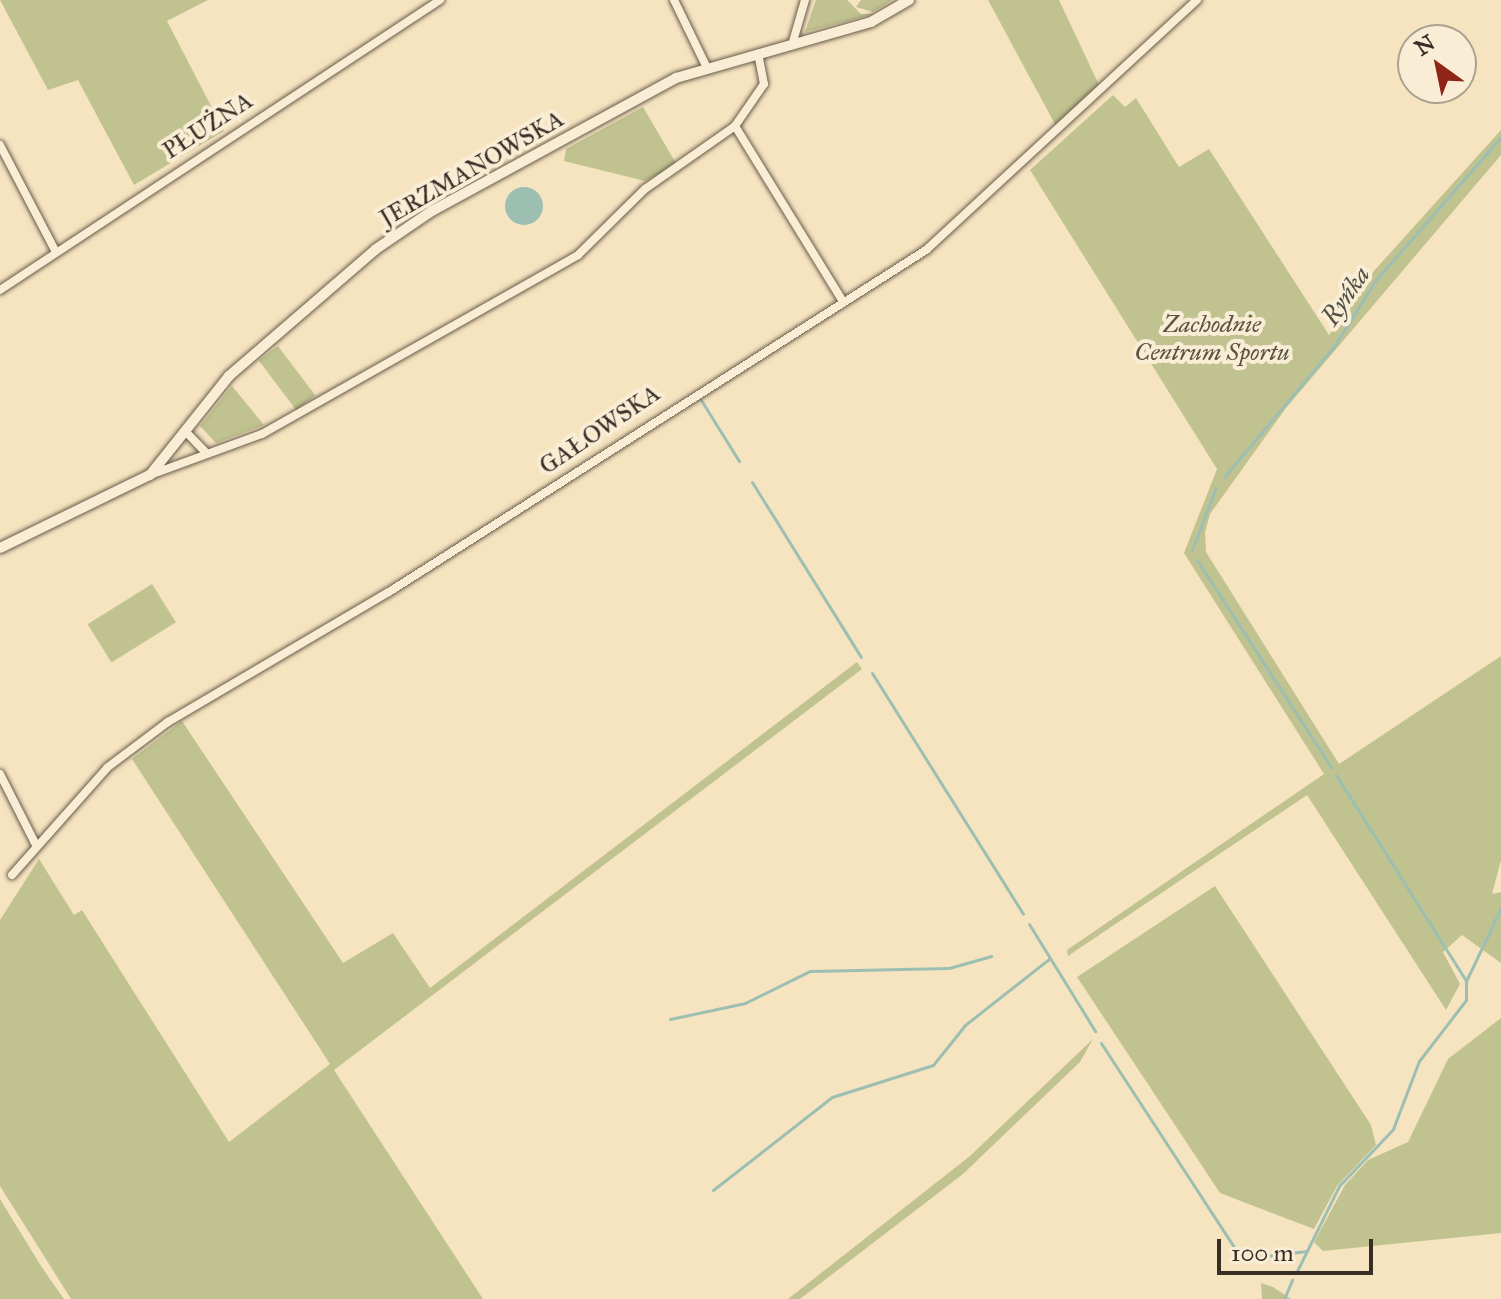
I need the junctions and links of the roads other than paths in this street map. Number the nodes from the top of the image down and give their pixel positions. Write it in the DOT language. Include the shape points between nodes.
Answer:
graph roads {
  1 [pos="440,0"];
  2 [pos="674,0"];
  3 [pos="805,0"];
  4 [pos="909,0"];
  5 [pos="1197,0"];
  6 [pos="792,45"];
  7 [pos="758,54"];
  8 [pos="707,68"];
  9 [pos="735,126"];
  10 [pos="0,145"];
  11 [pos="56,252"];
  12 [pos="0,290"];
  13 [pos="842,300"];
  14 [pos="187,433"];
  15 [pos="209,451"];
  16 [pos="150,475"];
  17 [pos="0,548"];
  18 [pos="0,774"];
  19 [pos="36,845"];
  20 [pos="12,875"];
  1 -- 11 [label="street, PŁUŻNA"];
  2 -- 8 [label="street"];
  3 -- 6 [label="street"];
  4 -- 6 [label="street, JERZMANOWSKA" via="871,22"];
  5 -- 13 [label="street, GAŁOWSKA" via="934,243"];
  6 -- 7 [label="street, JERZMANOWSKA"];
  7 -- 8 [label="street, JERZMANOWSKA"];
  7 -- 9 [label="street" via="764,84"];
  8 -- 14 [label="street, JERZMANOWSKA" via="631,101 389,238 229,376"];
  9 -- 13 [label="street"];
  9 -- 15 [label="street" via="645,189 578,255 262,434"];
  10 -- 11 [label="street"];
  11 -- 12 [label="street, PŁUŻNA"];
  13 -- 19 [label="street, GAŁOWSKA" via="389,592 168,722 123,754"];
  14 -- 15 [label="street"];
  14 -- 16 [label="street, JERZMANOWSKA"];
  15 -- 16 [label="street"];
  16 -- 17 [label="street, JERZMANOWSKA"];
  18 -- 19 [label="street"];
  19 -- 20 [label="street, GAŁOWSKA"];
}
